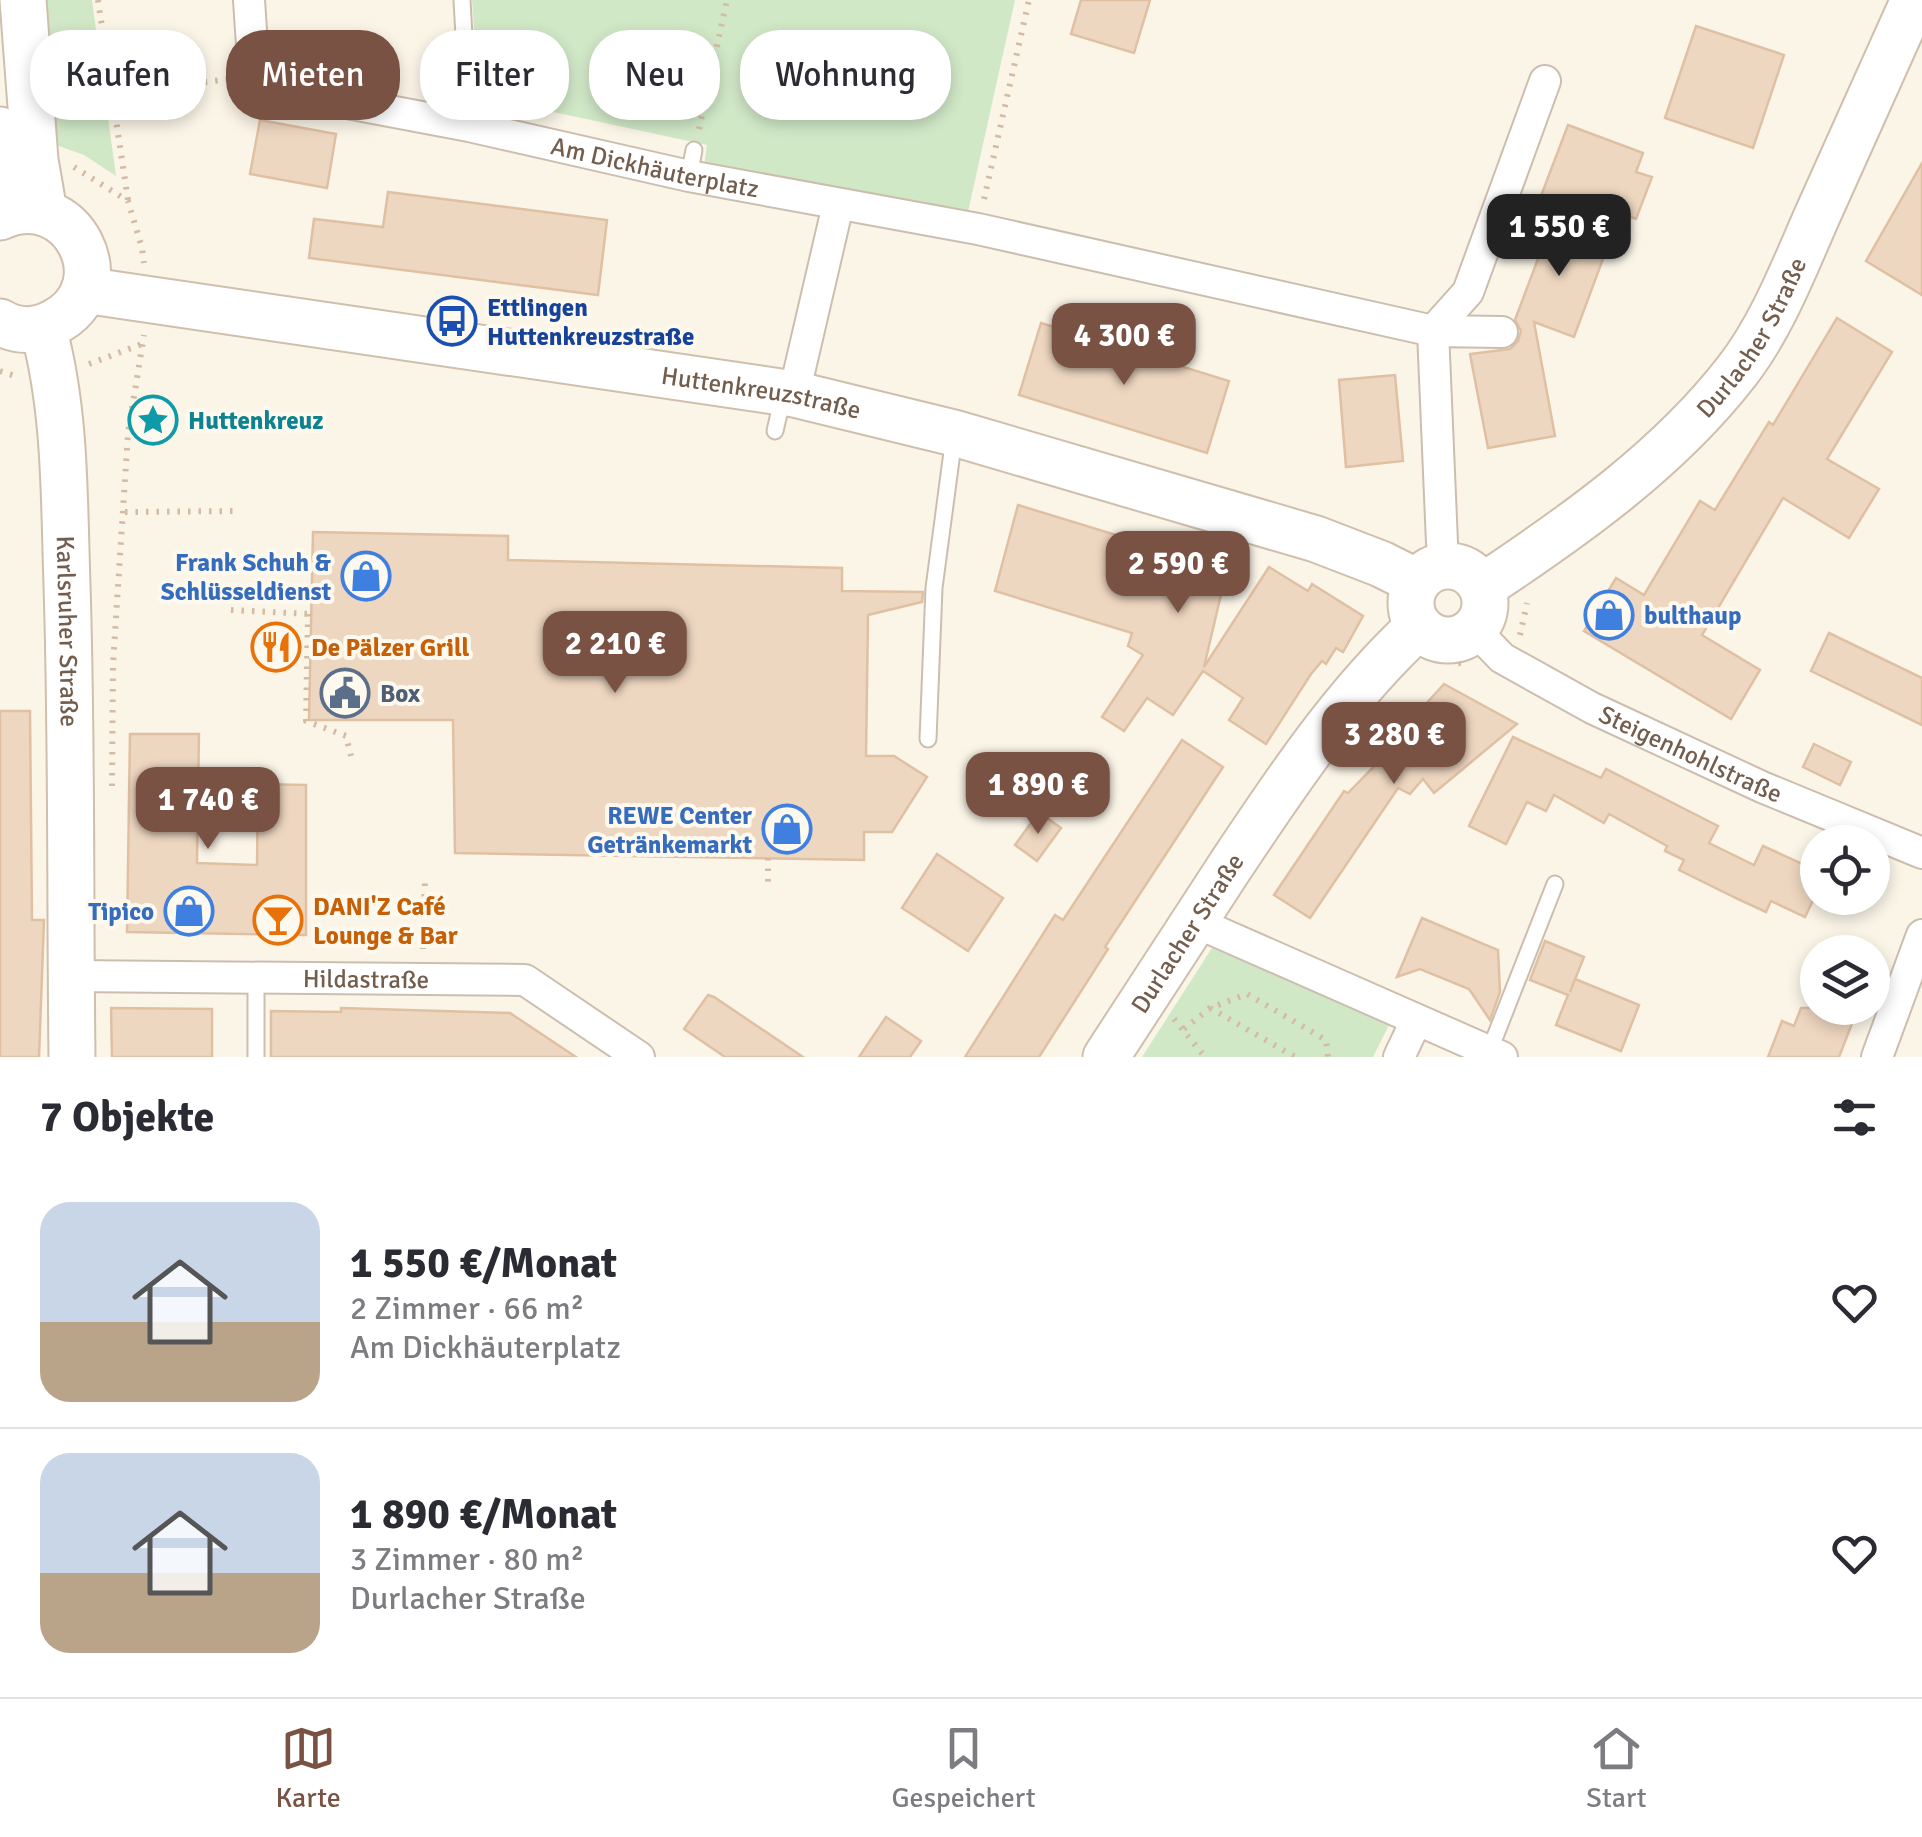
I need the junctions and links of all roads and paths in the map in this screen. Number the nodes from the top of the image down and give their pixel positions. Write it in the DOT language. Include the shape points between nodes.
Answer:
graph roads {
  1 [pos="23,0"];
  2 [pos="98,0"];
  3 [pos="249,0"];
  4 [pos="462,0"];
  5 [pos="728,0"];
  6 [pos="1029,0"];
  7 [pos="1914,0"];
  8 [pos="102,30"];
  9 [pos="251,30"];
  10 [pos="1544,81"];
  11 [pos="400,113"];
  12 [pos="115,120"];
  13 [pos="469,126"];
  14 [pos="0,130"];
  15 [pos="692,163"];
  16 [pos="128,201"];
  17 [pos="838,205"];
  18 [pos="16,214"];
  19 [pos="980,217"];
  20 [pos="84,290"];
  21 [pos="22,325"];
  22 [pos="1432,331"];
  23 [pos="1502,332"];
  24 [pos="144,344"];
  25 [pos="784,406"];
  26 [pos="954,433"];
  27 [pos="125,512"];
  28 [pos="237,512"];
  29 [pos="1442,542"];
  30 [pos="1528,598"];
  31 [pos="231,610"];
  32 [pos="1421,623"];
  33 [pos="1477,628"];
  34 [pos="1521,634"];
  35 [pos="928,739"];
  36 [pos="351,756"];
  37 [pos="112,786"];
  38 [pos="1922,852"];
  39 [pos="768,858"];
  40 [pos="425,880"];
  41 [pos="768,884"];
  42 [pos="1556,884"];
  43 [pos="1194,922"];
  44 [pos="1922,935"];
  45 [pos="423,942"];
  46 [pos="71,976"];
  47 [pos="256,977"];
  48 [pos="1210,1008"];
  49 [pos="1164,1010"];
  50 [pos="1416,1022"];
  51 [pos="1184,1029"];
  52 [pos="1495,1054"];
  53 [pos="72,1057"];
  54 [pos="256,1057"];
  55 [pos="639,1057"];
  56 [pos="1106,1057"];
  57 [pos="1205,1057"];
  58 [pos="1295,1057"];
  59 [pos="1328,1057"];
  60 [pos="1398,1057"];
  61 [pos="1877,1057"];
  1 -- 18 [label="main road" via="35,160"];
  2 -- 8 [label="path"];
  3 -- 9 [label="street"];
  4 -- 13 [label="lane"];
  5 -- 15 [label="path"];
  6 -- 19 [label="path"];
  7 -- 33 [label="main road, Durlacher Straße" via="1795,264 1739,368 1681,437 1521,561"];
  10 -- 22 [label="street" via="1468,292"];
  11 -- 13 [label="street, Am Dickhäuterplatz"];
  12 -- 16 [label="path"];
  13 -- 15 [label="street, Am Dickhäuterplatz"];
  14 -- 18 [label="main road"];
  15 -- 17 [label="street, Am Dickhäuterplatz"];
  17 -- 19 [label="street, Am Dickhäuterplatz"];
  17 -- 25 [label="street"];
  18 -- 20 [label="main road" via="67,224 87,262"];
  19 -- 22 [label="street, Am Dickhäuterplatz"];
  20 -- 21 [label="main road" via="65,317"];
  20 -- 25 [label="main road, Huttenkreuzstraße"];
  21 -- 46 [label="main road, Karlsruher Straße" via="56,374 59,403 70,678"];
  22 -- 23 [label="street, Am Dickhäuterplatz"];
  22 -- 29 [label="street"];
  24 -- 27 [label="path" via="128,433"];
  25 -- 26 [label="main road, Huttenkreuzstraße"];
  26 -- 32 [label="main road, Huttenkreuzstraße" via="1316,539 1380,564"];
  26 -- 35 [label="lane" via="934,588"];
  27 -- 28 [label="path"];
  27 -- 37 [label="path"];
  30 -- 34 [label="path"];
  31 -- 36 [label="path" via="310,614 306,721 346,736"];
  32 -- 33 [label="main road, Durlacher Straße" via="1429,634 1452,640"];
  32 -- 33 [label="path" via="1462,662"];
  32 -- 33 [label="main road, Durlacher Straße" via="1434,568 1456,566 1467,570"];
  32 -- 43 [label="main road, Durlacher Straße" via="1345,706"];
  33 -- 38 [label="street, Steigenhohlstraße" via="1502,658 1592,708"];
  39 -- 41 [label="path"];
  40 -- 45 [label="path"];
  42 -- 52 [label="lane"];
  43 -- 50 [label="street"];
  43 -- 56 [label="main road, Durlacher Straße"];
  44 -- 61 [label="street"];
  46 -- 47 [label="street, Hildastraße"];
  46 -- 53 [label="main road, Karlsruher Straße"];
  47 -- 54 [label="lane"];
  47 -- 55 [label="street, Hildastraße" via="525,980"];
  48 -- 51 [label="path"];
  48 -- 58 [label="path"];
  48 -- 59 [label="path" via="1247,994 1326,1040"];
  49 -- 51 [label="path"];
  50 -- 52 [label="street"];
  50 -- 60 [label="street"];
  51 -- 57 [label="path"];
}
